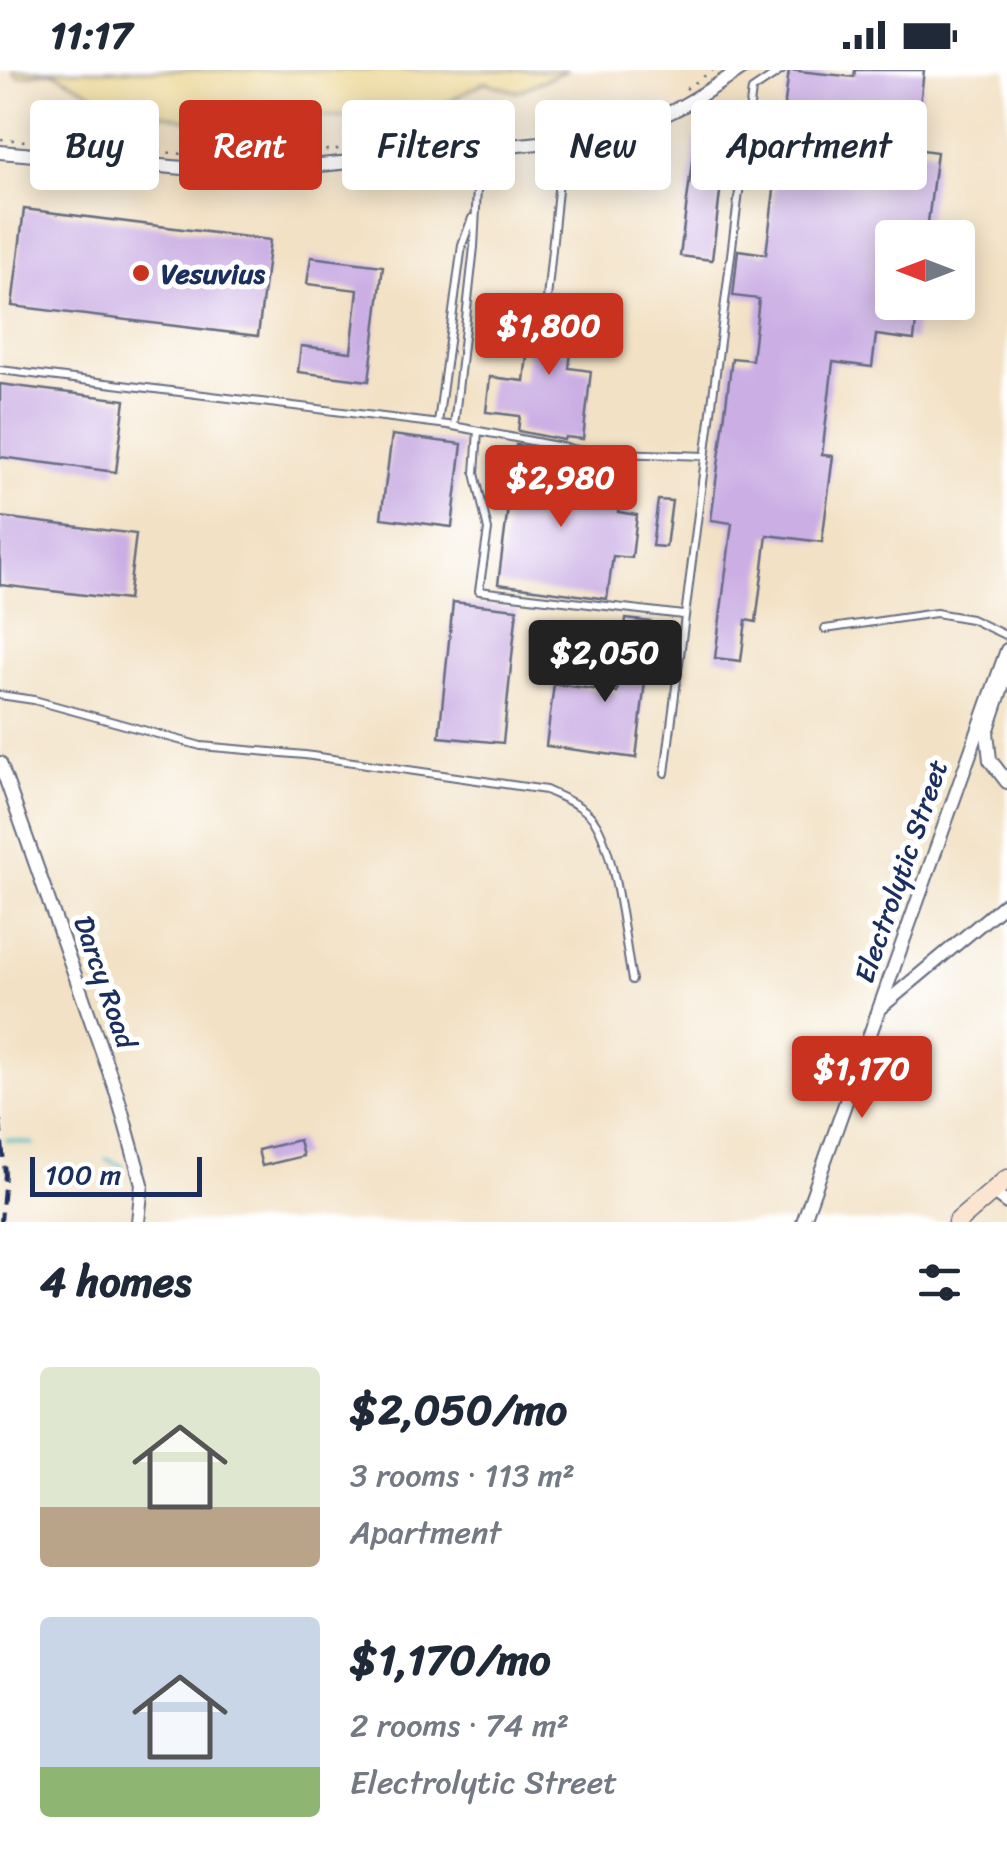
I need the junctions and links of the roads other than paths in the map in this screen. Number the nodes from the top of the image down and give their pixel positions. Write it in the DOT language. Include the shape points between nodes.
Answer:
graph roads {
  1 [pos="740,70"];
  2 [pos="782,70"];
  3 [pos="671,112"];
  4 [pos="0,152"];
  5 [pos="342,162"];
  6 [pos="476,190"];
  7 [pos="559,190"];
  8 [pos="474,212"];
  9 [pos="548,299"];
  10 [pos="0,370"];
  11 [pos="438,424"];
  12 [pos="454,426"];
  13 [pos="478,430"];
  14 [pos="706,456"];
  15 [pos="683,615"];
  16 [pos="825,629"];
  17 [pos="1007,636"];
  18 [pos="1007,650"];
  19 [pos="1007,672"];
  20 [pos="0,695"];
  21 [pos="0,763"];
  22 [pos="665,773"];
  23 [pos="1007,782"];
  24 [pos="1007,902"];
  25 [pos="632,980"];
  26 [pos="881,1006"];
  27 [pos="1007,1178"];
  28 [pos="1000,1198"];
  29 [pos="138,1222"];
  30 [pos="804,1222"];
  31 [pos="957,1222"];
  1 -- 3 [label="street"];
  2 -- 14 [label="lane" via="752,90"];
  4 -- 5 [label="street" via="242,172"];
  6 -- 8 [label="lane"];
  7 -- 9 [label="lane"];
  8 -- 11 [label="lane" via="462,245"];
  8 -- 12 [label="lane"];
  10 -- 11 [label="lane"];
  11 -- 12 [label="lane"];
  12 -- 13 [label="lane"];
  13 -- 14 [label="lane" via="588,452"];
  13 -- 15 [label="lane" via="476,473 488,530 479,592"];
  14 -- 15 [label="lane"];
  15 -- 22 [label="lane"];
  16 -- 17 [label="lane" via="936,612"];
  18 -- 26 [label="street, Electrolytic Street"];
  19 -- 23 [label="street" via="987,732 990,760"];
  20 -- 25 [label="lane" via="201,746 546,790 578,805 596,823"];
  21 -- 29 [label="street, Darcy Road" via="117,1094 142,1184"];
  24 -- 26 [label="street"];
  26 -- 30 [label="street, Electrolytic Street"];
  27 -- 28 [label="main road"];
  28 -- 31 [label="main road"];
}
